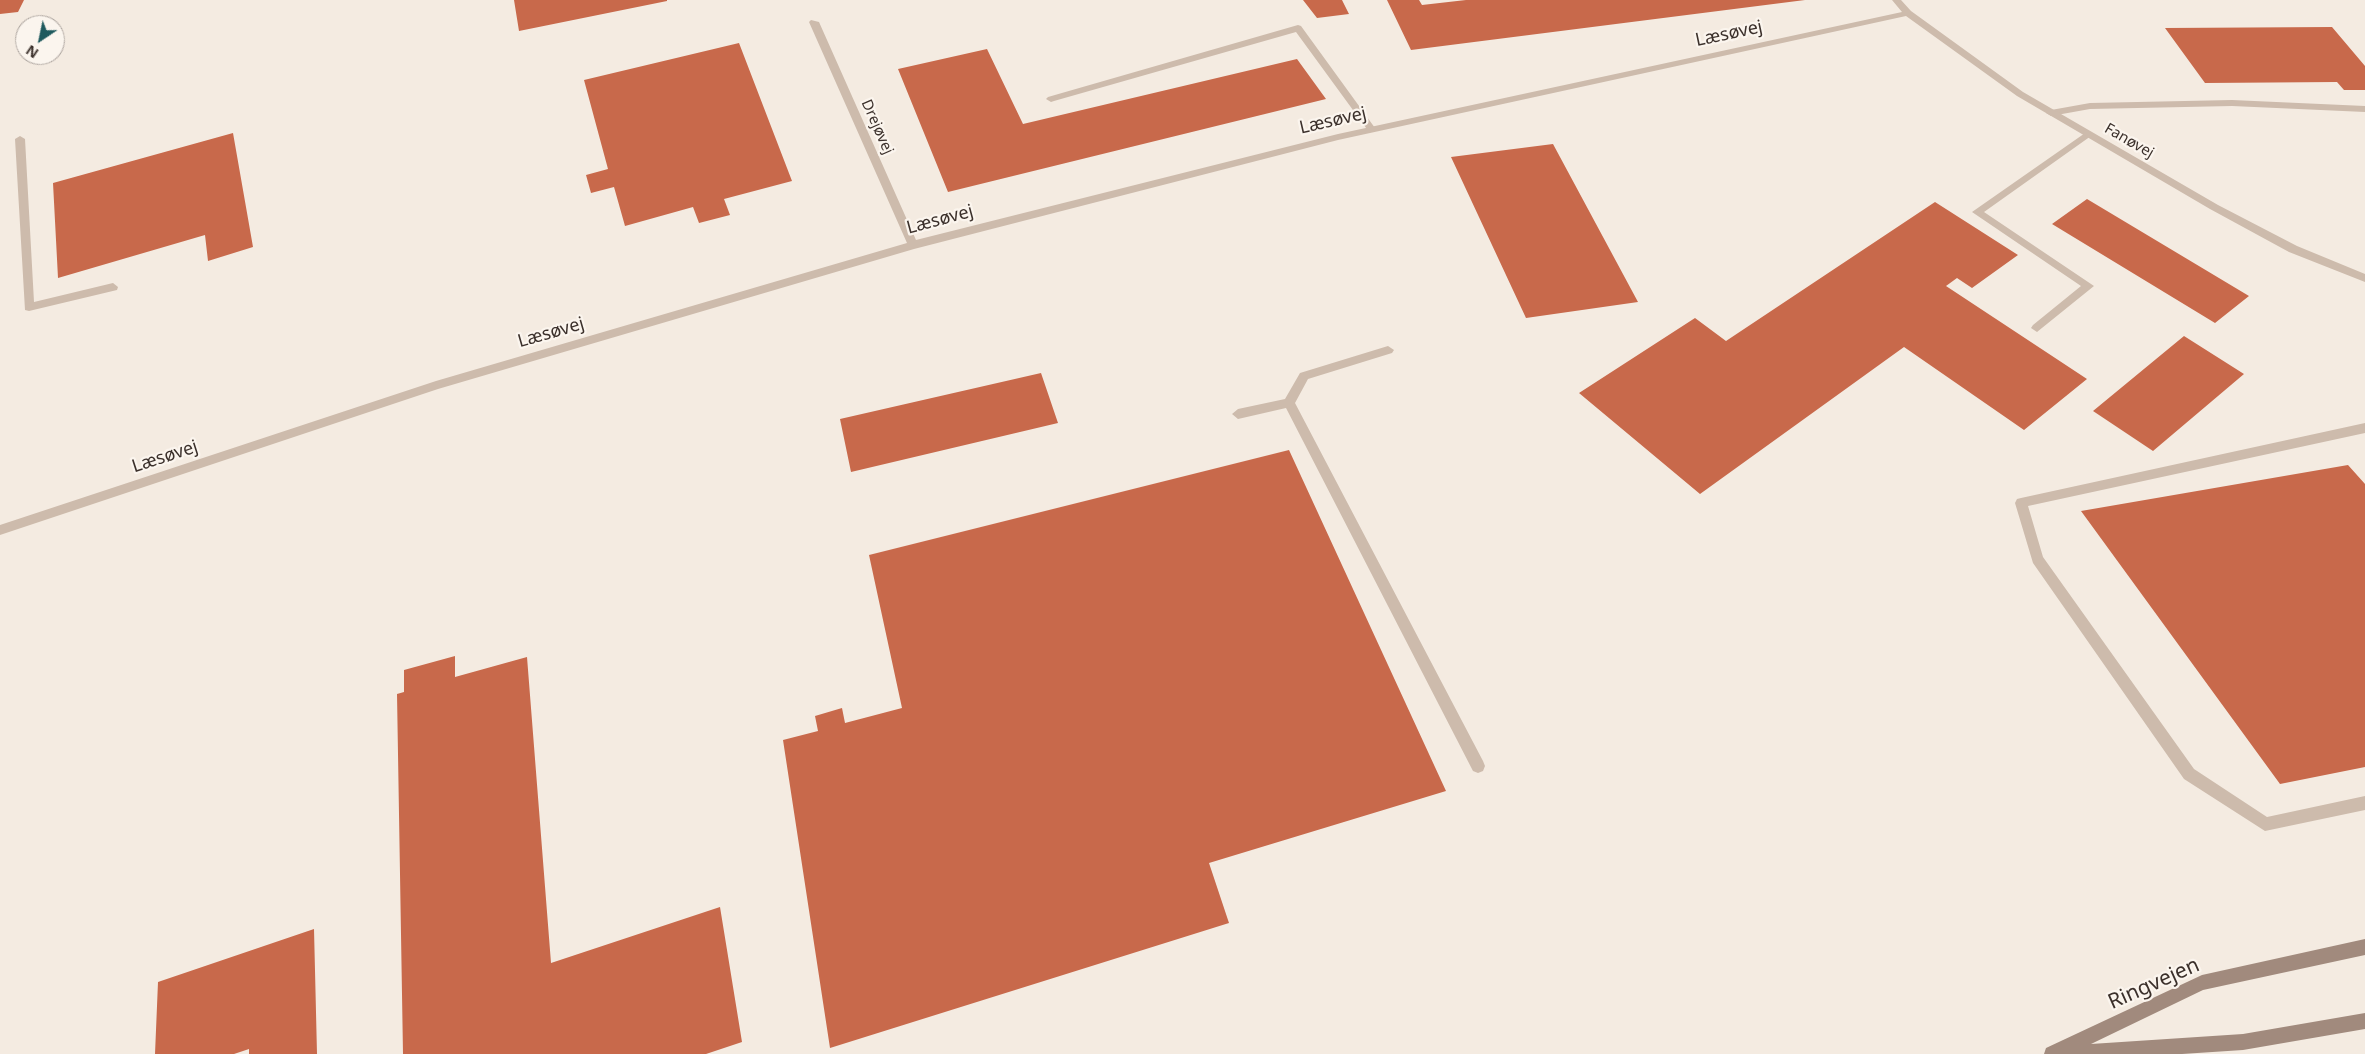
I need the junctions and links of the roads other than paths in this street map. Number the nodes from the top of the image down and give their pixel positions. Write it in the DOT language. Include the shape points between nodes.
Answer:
graph roads {
  1 [pos="1896,0"];
  2 [pos="1908,13"];
  3 [pos="814,22"];
  4 [pos="1051,99"];
  5 [pos="2365,109"];
  6 [pos="2052,113"];
  7 [pos="1372,130"];
  8 [pos="2088,134"];
  9 [pos="20,138"];
  10 [pos="913,245"];
  11 [pos="2365,278"];
  12 [pos="113,287"];
  13 [pos="2038,328"];
  14 [pos="1388,350"];
  15 [pos="1289,403"];
  16 [pos="1238,414"];
  17 [pos="2365,428"];
  18 [pos="0,530"];
  19 [pos="1478,766"];
  20 [pos="2365,802"];
  21 [pos="2365,947"];
  22 [pos="2365,1021"];
  23 [pos="2052,1054"];
  24 [pos="2060,1054"];
  1 -- 2 [label="street, Fanøvej"];
  2 -- 6 [label="street, Fanøvej" via="2020,94"];
  2 -- 7 [label="street, Læsøvej"];
  3 -- 10 [label="street, Drejøvej"];
  4 -- 7 [label="street" via="1298,28"];
  5 -- 6 [label="street" via="2232,103 2090,106"];
  6 -- 8 [label="street, Fanøvej"];
  7 -- 10 [label="street, Læsøvej"];
  8 -- 11 [label="street, Fanøvej" via="2214,208 2293,249"];
  8 -- 13 [label="street" via="1977,212 2088,286"];
  9 -- 12 [label="street" via="29,307"];
  10 -- 18 [label="street, Læsøvej" via="436,385"];
  14 -- 15 [label="street" via="1304,376"];
  15 -- 16 [label="street"];
  15 -- 19 [label="street"];
  17 -- 20 [label="street" via="2021,503 2037,559 2188,774 2265,824"];
  21 -- 23 [label="main road, Ringvejen" via="2202,983"];
  22 -- 24 [label="main road" via="2242,1042"];
}
